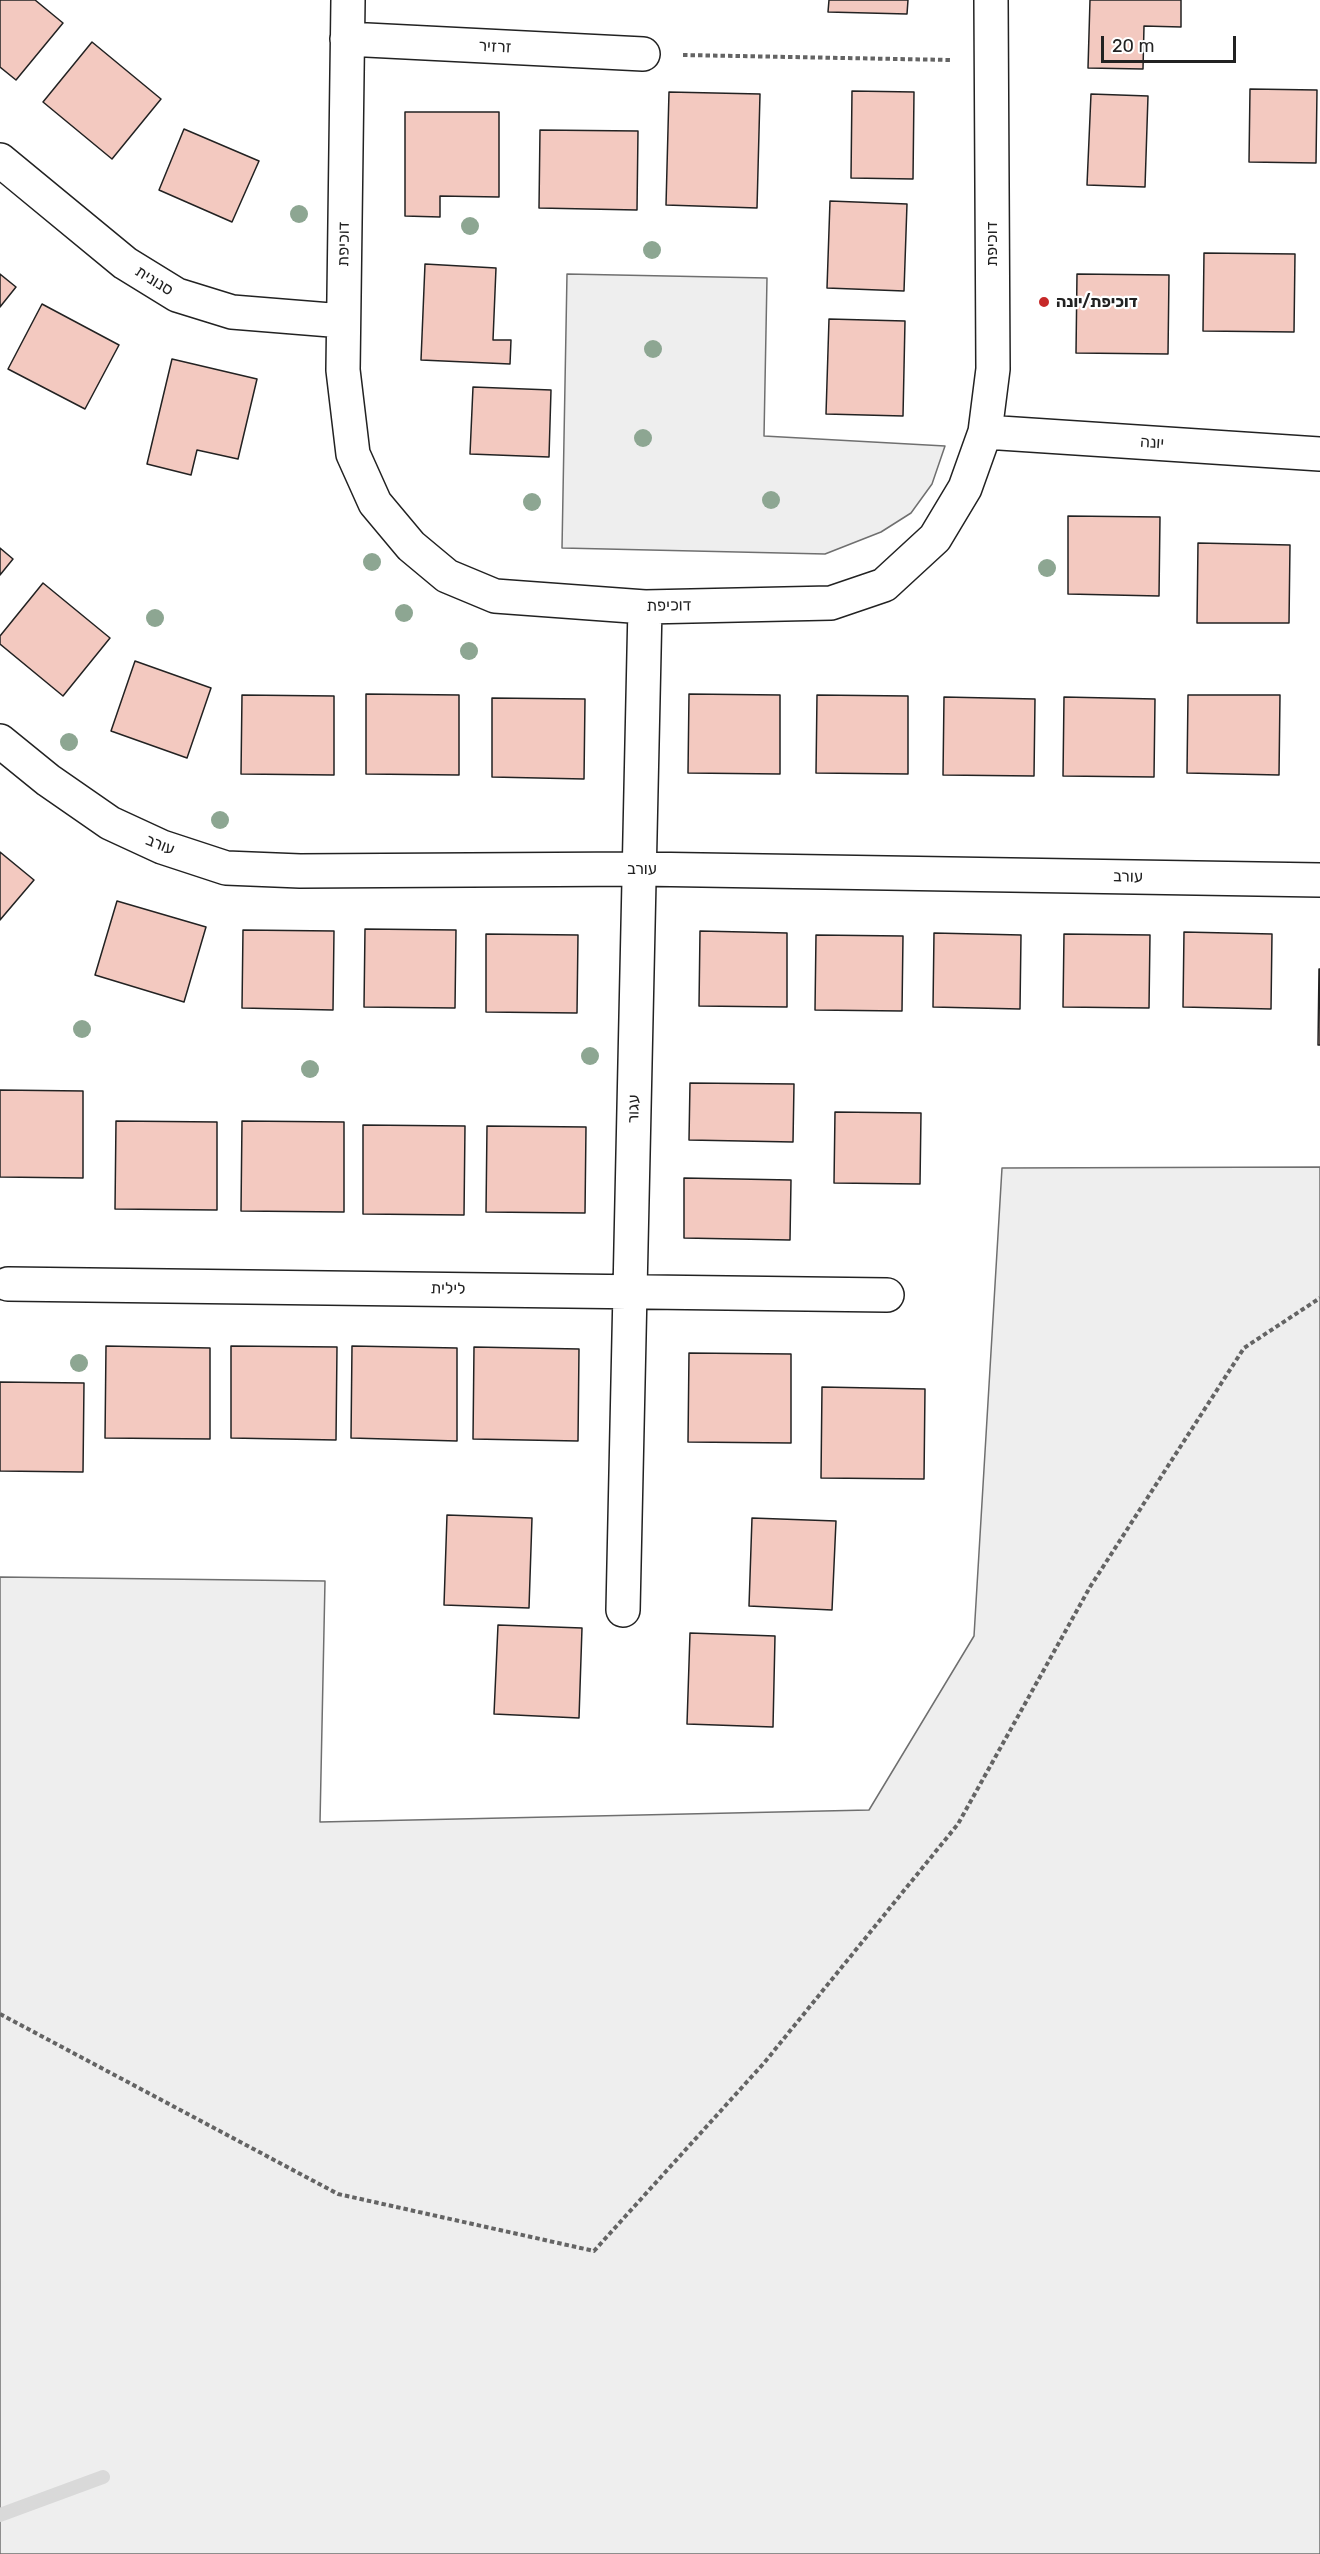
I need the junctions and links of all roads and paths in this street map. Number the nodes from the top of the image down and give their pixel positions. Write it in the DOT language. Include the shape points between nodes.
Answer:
graph roads {
  1 [pos="348,0"];
  2 [pos="991,0"];
  3 [pos="347,39"];
  4 [pos="643,54"];
  5 [pos="991,61"];
  6 [pos="0,160"];
  7 [pos="343,321"];
  8 [pos="985,432"];
  9 [pos="1320,454"];
  10 [pos="645,607"];
  11 [pos="0,741"];
  12 [pos="640,869"];
  13 [pos="1320,880"];
  14 [pos="8,1284"];
  15 [pos="630,1292"];
  16 [pos="887,1295"];
  17 [pos="1320,1298"];
  18 [pos="623,1610"];
  19 [pos="0,2014"];
  1 -- 3 [label="street, דוכיפת"];
  2 -- 5 [label="street, דוכיפת"];
  3 -- 4 [label="street, זרזיר"];
  3 -- 7 [label="street, דוכיפת"];
  4 -- 5 [label="path"];
  5 -- 8 [label="street, דוכיפת" via="993,369"];
  6 -- 7 [label="street, סנונית" via="125,263 177,295 232,312"];
  7 -- 10 [label="street, דוכיפת" via="343,370 353,454 375,503 411,546 447,576 495,596"];
  8 -- 9 [label="street, יונה"];
  8 -- 10 [label="street, דוכיפת" via="965,488 935,538 884,585 831,603"];
  10 -- 12 [label="street, עגור"];
  11 -- 12 [label="street, עורב" via="110,823 162,847 226,868"];
  12 -- 13 [label="street, עורב"];
  12 -- 15 [label="street, עגור"];
  14 -- 15 [label="street, לילית"];
  15 -- 16 [label="street, לילית"];
  15 -- 18 [label="street, עגור"];
  17 -- 19 [label="path" via="1244,1348 1090,1587 958,1824 764,2063 594,2251 338,2194"];
}
